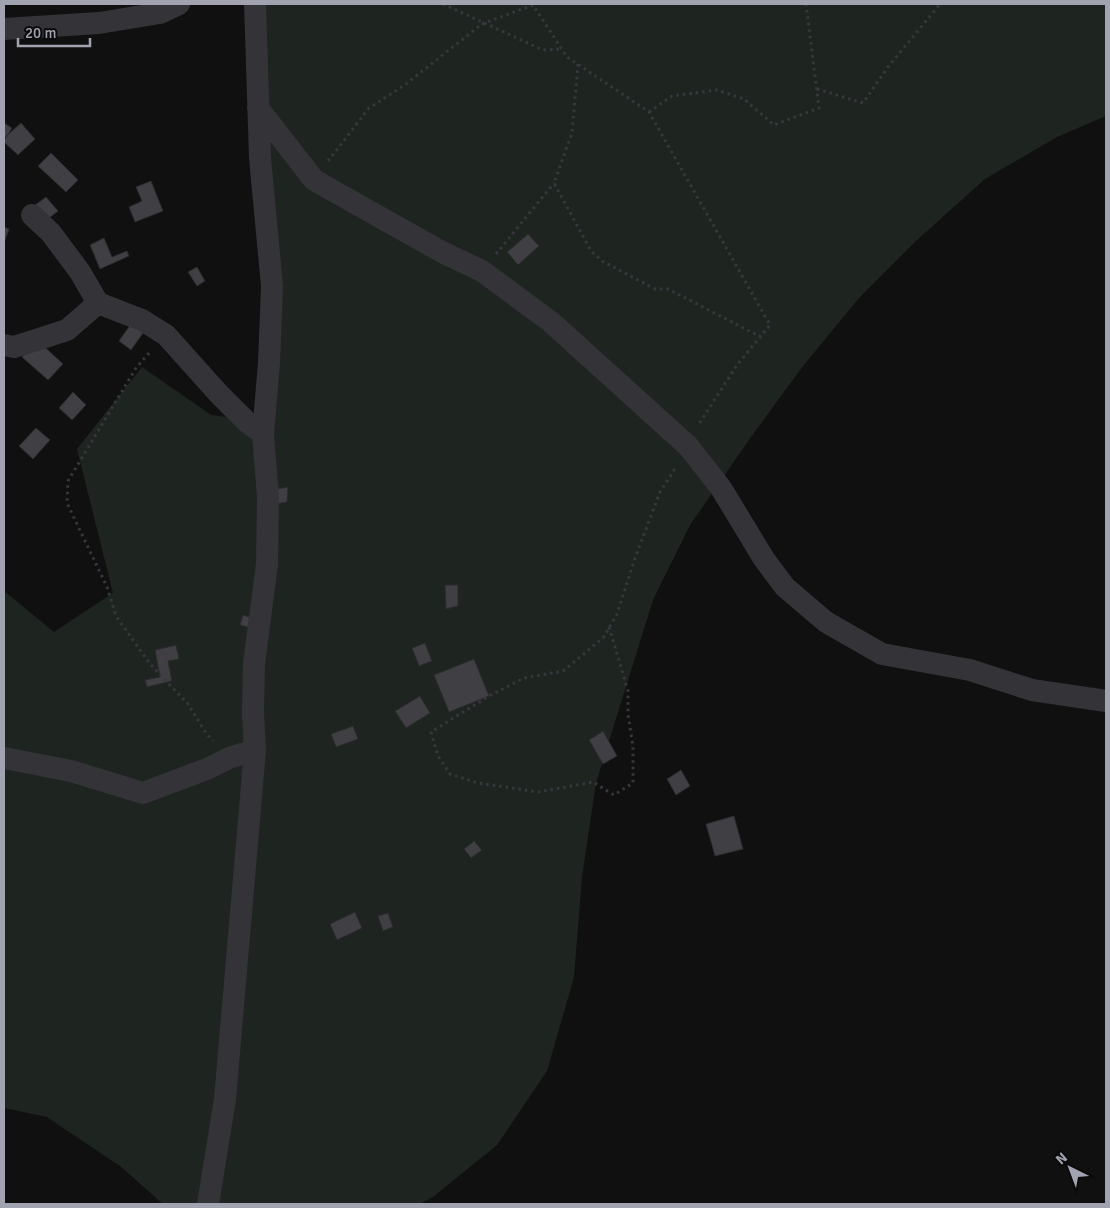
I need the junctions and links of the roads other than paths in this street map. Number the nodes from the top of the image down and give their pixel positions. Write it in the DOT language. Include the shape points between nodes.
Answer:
graph roads {
  1 [pos="179,4"];
  2 [pos="255,4"];
  3 [pos="4,29"];
  4 [pos="258,108"];
  5 [pos="32,215"];
  6 [pos="98,303"];
  7 [pos="4,345"];
  8 [pos="263,434"];
  9 [pos="1106,701"];
  10 [pos="255,750"];
  11 [pos="4,758"];
  12 [pos="208,1204"];
  1 -- 3 [label="street" via="160,13 99,23"];
  2 -- 4 [label="street"];
  4 -- 8 [label="street" via="272,286"];
  4 -- 9 [label="street" via="314,180 482,271 551,322 688,446 721,488 764,559 786,587 826,622 882,654 970,670 1032,690"];
  5 -- 6 [label="street" via="57,240"];
  6 -- 7 [label="street" via="67,330 14,348"];
  6 -- 8 [label="street" via="142,320 166,335 224,399"];
  8 -- 10 [label="street" via="268,497 267,564 254,664 252,713"];
  10 -- 11 [label="street" via="143,793 71,771"];
  10 -- 12 [label="street" via="225,1099"];
}
